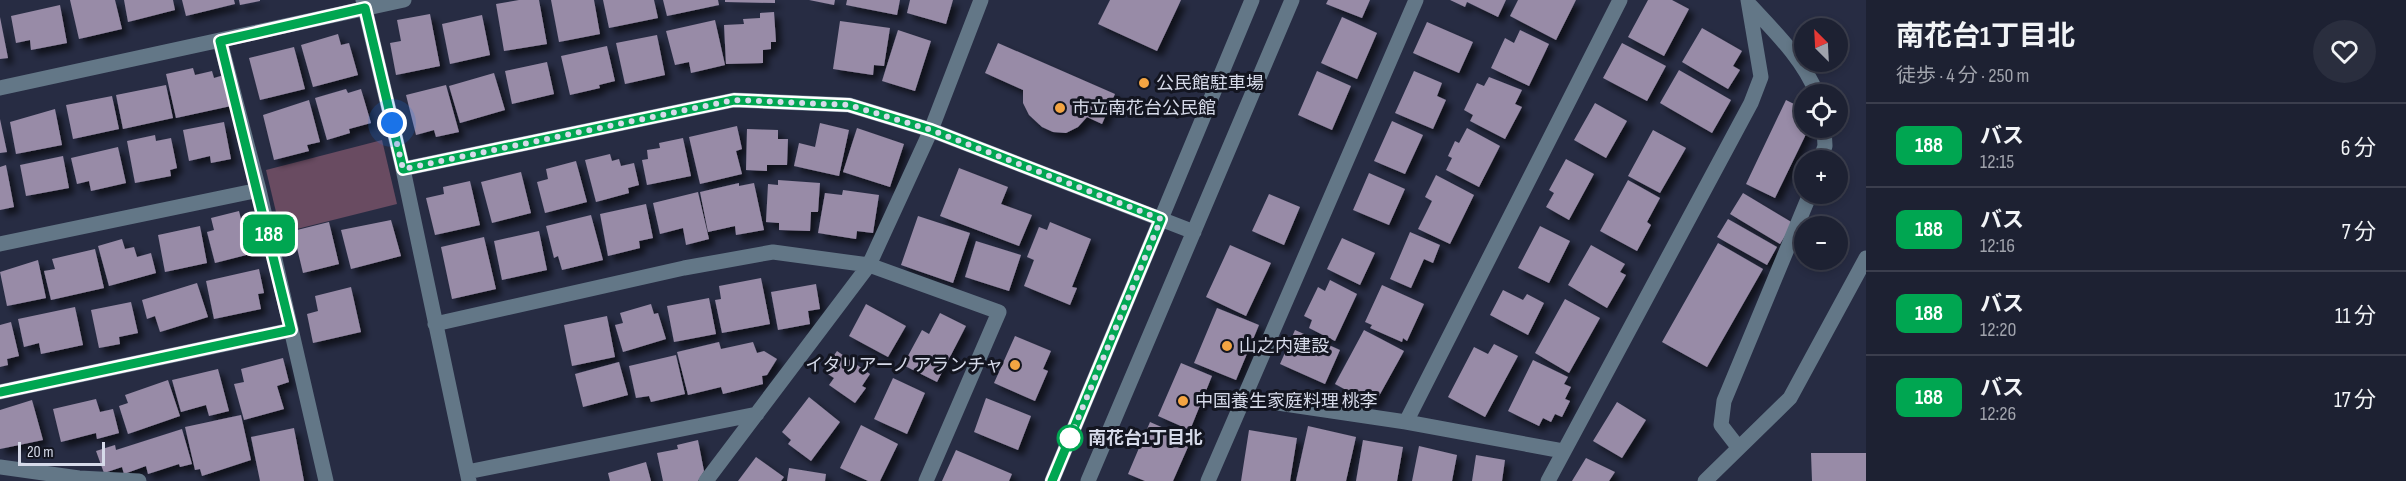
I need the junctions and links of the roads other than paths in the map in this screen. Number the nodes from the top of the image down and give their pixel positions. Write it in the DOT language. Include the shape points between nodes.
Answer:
graph roads {
  1 [pos="404,0"];
  2 [pos="981,0"];
  3 [pos="1252,0"];
  4 [pos="1292,0"];
  5 [pos="1416,0"];
  6 [pos="1620,0"];
  7 [pos="1749,2"];
  8 [pos="364,4"];
  9 [pos="220,41"];
  10 [pos="1812,84"];
  11 [pos="0,88"];
  12 [pos="931,130"];
  13 [pos="403,169"];
  14 [pos="259,190"];
  15 [pos="1806,204"];
  16 [pos="1161,219"];
  17 [pos="1194,232"];
  18 [pos="0,244"];
  19 [pos="1866,258"];
  20 [pos="870,265"];
  21 [pos="435,324"];
  22 [pos="291,330"];
  23 [pos="0,392"];
  24 [pos="1244,398"];
  25 [pos="757,414"];
  26 [pos="1406,422"];
  27 [pos="1738,447"];
  28 [pos="1563,452"];
  29 [pos="0,467"];
  30 [pos="468,476"];
  31 [pos="139,481"];
  32 [pos="326,481"];
  33 [pos="706,481"];
  34 [pos="926,481"];
  35 [pos="1052,481"];
  36 [pos="1088,481"];
  37 [pos="1208,481"];
  38 [pos="1548,481"];
  39 [pos="1705,481"];
  1 -- 8 [label="street"];
  2 -- 12 [label="street"];
  3 -- 16 [label="street"];
  4 -- 17 [label="street"];
  5 -- 24 [label="street"];
  6 -- 26 [label="street"];
  7 -- 10 [label="street" via="1793,53"];
  7 -- 28 [label="street" via="1761,77 1751,103"];
  8 -- 9 [label="street"];
  8 -- 13 [label="street"];
  9 -- 11 [label="street"];
  9 -- 14 [label="street"];
  12 -- 13 [label="street" via="849,105 734,100"];
  12 -- 16 [label="street"];
  12 -- 20 [label="street"];
  13 -- 21 [label="street"];
  14 -- 18 [label="street"];
  14 -- 22 [label="street"];
  15 -- 27 [label="street" via="1724,400 1721,425"];
  16 -- 17 [label="street"];
  16 -- 35 [label="street"];
  17 -- 36 [label="street"];
  19 -- 27 [label="street" via="1790,398"];
  20 -- 21 [label="street" via="773,252"];
  20 -- 25 [label="street"];
  20 -- 34 [label="street" via="999,312"];
  21 -- 30 [label="street"];
  22 -- 23 [label="street"];
  22 -- 32 [label="street"];
  24 -- 26 [label="street"];
  24 -- 37 [label="street"];
  25 -- 30 [label="street"];
  25 -- 33 [label="street"];
  26 -- 28 [label="street"];
  27 -- 39 [label="street"];
  28 -- 38 [label="street"];
  29 -- 31 [label="street" via="79,478"];
}
